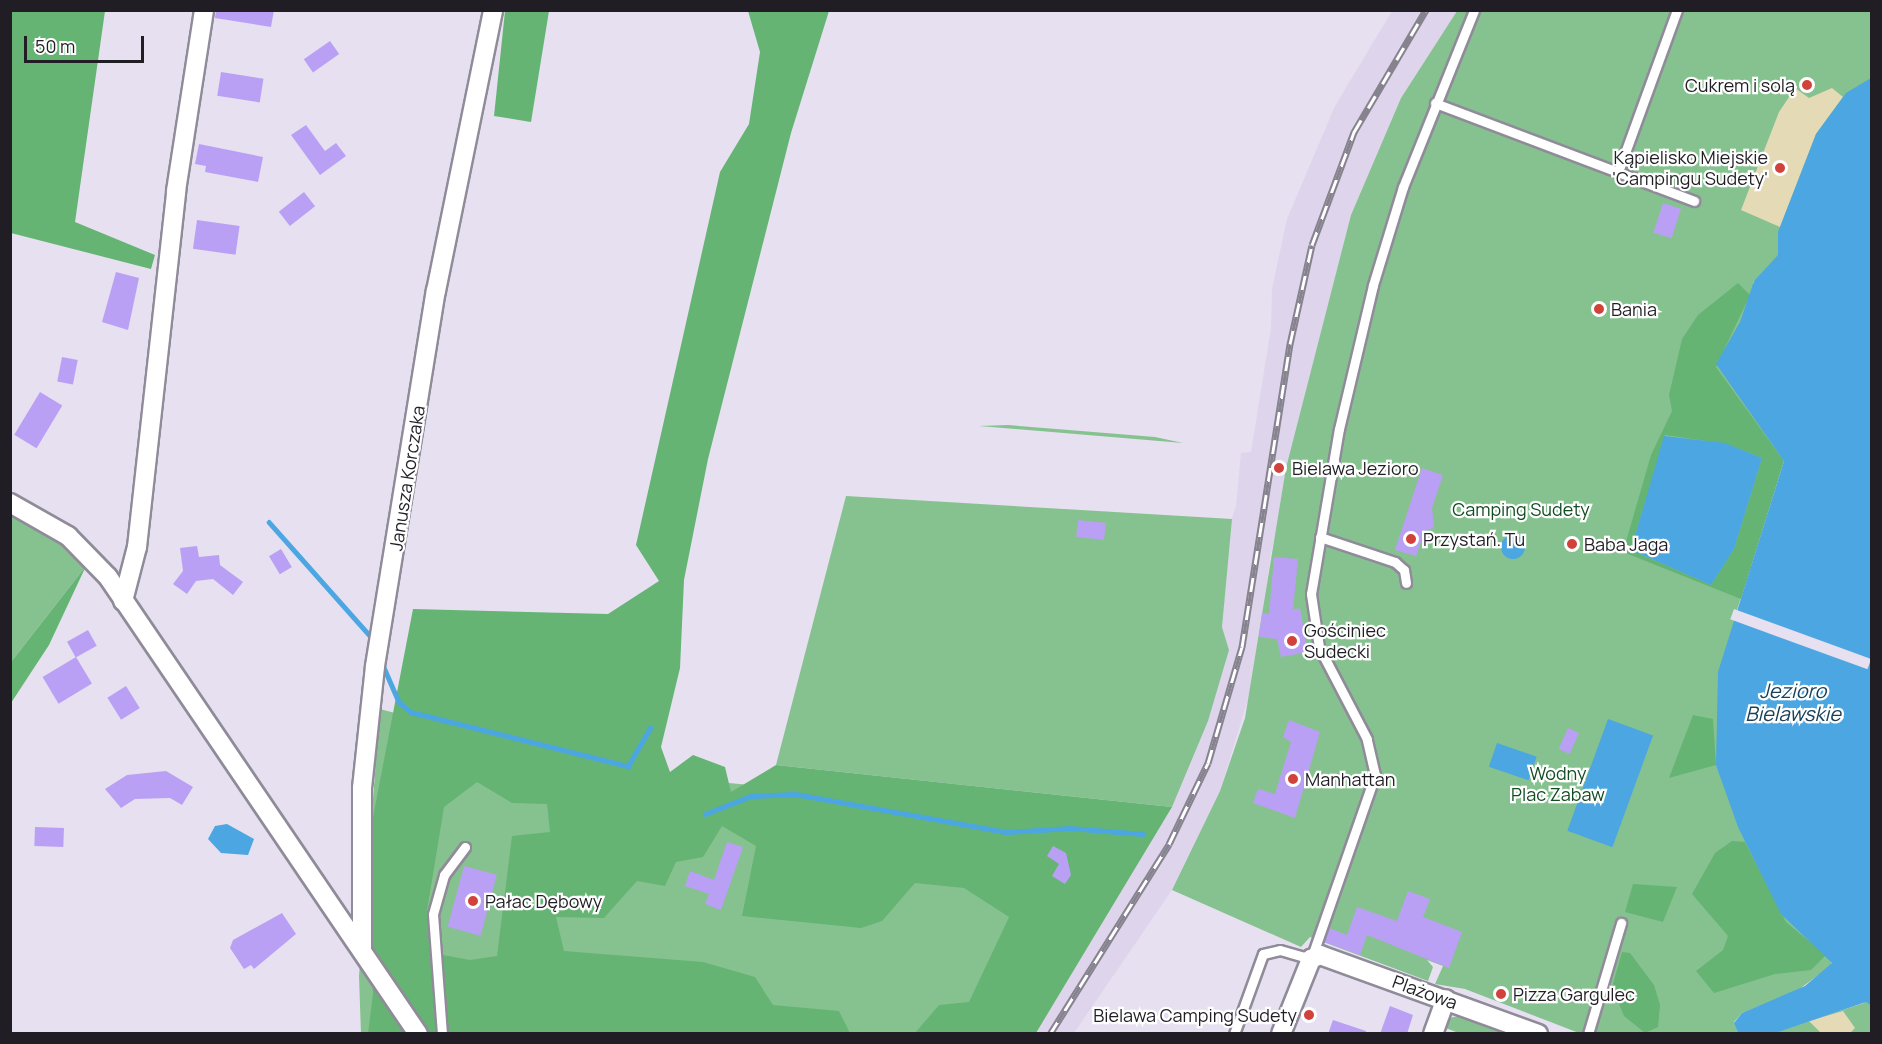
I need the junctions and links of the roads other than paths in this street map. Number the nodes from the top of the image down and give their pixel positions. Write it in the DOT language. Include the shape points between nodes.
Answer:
graph roads {
  1 [pos="204,10"];
  2 [pos="493,10"];
  3 [pos="1474,10"];
  4 [pos="1677,10"];
  5 [pos="1435,103"];
  6 [pos="1618,172"];
  7 [pos="1694,201"];
  8 [pos="10,503"];
  9 [pos="1320,537"];
  10 [pos="1406,583"];
  11 [pos="123,601"];
  12 [pos="465,847"];
  13 [pos="362,897"];
  14 [pos="341,921"];
  15 [pos="1622,923"];
  16 [pos="362,951"];
  17 [pos="1311,959"];
  18 [pos="1446,999"];
  19 [pos="418,1034"];
  20 [pos="442,1034"];
  21 [pos="1234,1034"];
  22 [pos="1281,1034"];
  23 [pos="1433,1034"];
  24 [pos="1538,1034"];
  25 [pos="1588,1034"];
  1 -- 11 [label="street" via="177,191 137,547"];
  2 -- 13 [label="street, Janusza Korczaka" via="436,291 375,666 362,788"];
  3 -- 5 [label="lane"];
  4 -- 6 [label="lane"];
  5 -- 6 [label="lane"];
  5 -- 9 [label="lane" via="1373,285"];
  6 -- 7 [label="lane"];
  8 -- 11 [label="street" via="91,556"];
  9 -- 10 [label="lane" via="1395,562 1404,570"];
  9 -- 17 [label="lane" via="1311,594 1319,647 1366,739 1375,775"];
  11 -- 14 [label="street"];
  12 -- 20 [label="lane" via="444,875 433,914"];
  13 -- 14 [label="street"];
  13 -- 16 [label="street, Janusza Korczaka"];
  14 -- 16 [label="street"];
  15 -- 25 [label="lane"];
  16 -- 19 [label="street"];
  17 -- 18 [label="street, Plażowa" via="1333,958"];
  17 -- 21 [label="lane" via="1280,950 1263,954"];
  17 -- 22 [label="street"];
  18 -- 23 [label="street"];
  18 -- 24 [label="street, Plażowa"];
}
